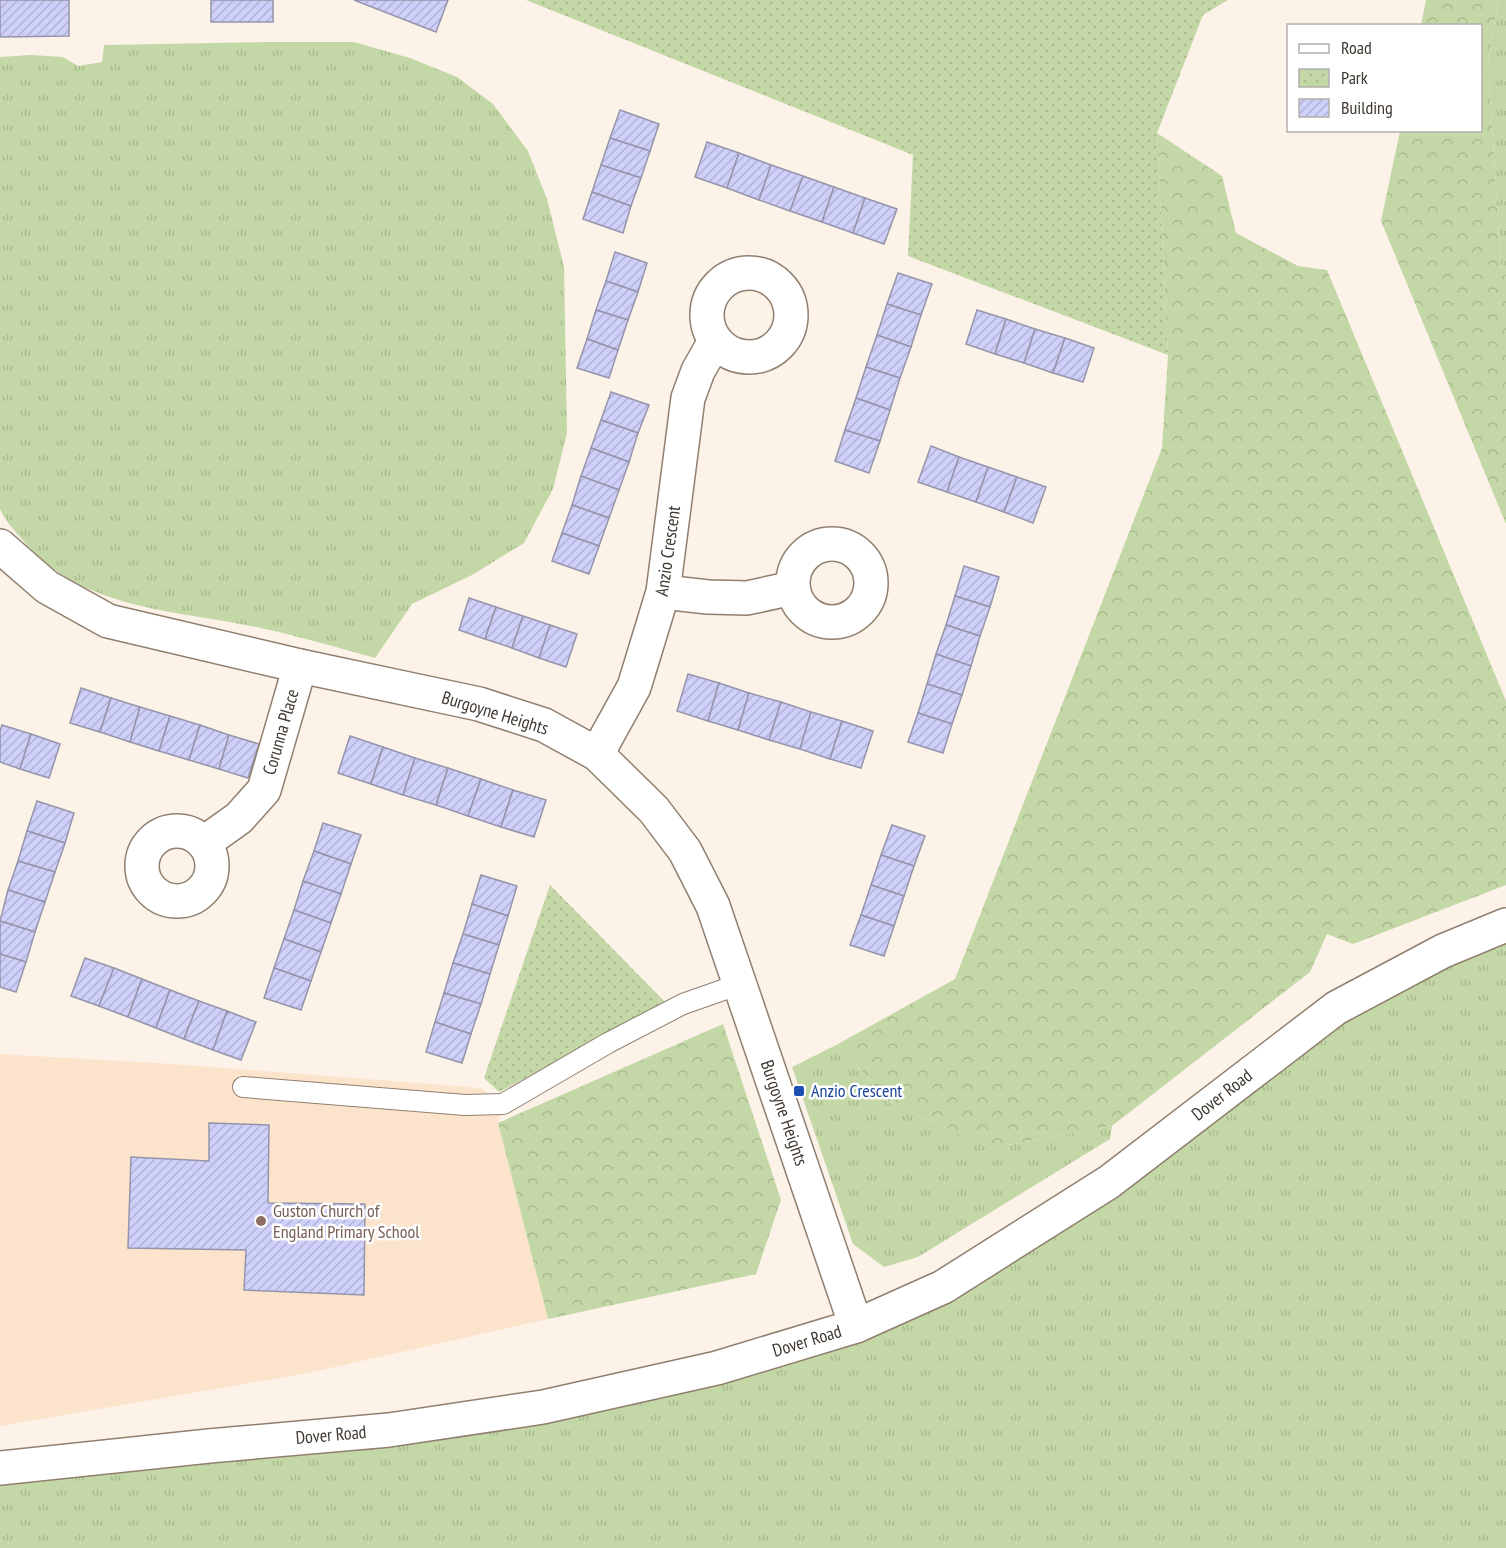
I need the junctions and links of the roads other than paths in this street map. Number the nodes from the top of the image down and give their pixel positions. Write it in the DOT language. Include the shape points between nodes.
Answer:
graph roads {
  1 [pos="716,341"];
  2 [pos="0,546"];
  3 [pos="793,588"];
  4 [pos="663,592"];
  5 [pos="300,666"];
  6 [pos="597,754"];
  7 [pos="204,843"];
  8 [pos="1506,925"];
  9 [pos="740,984"];
  10 [pos="243,1087"];
  11 [pos="856,1326"];
  12 [pos="0,1468"];
  1 -- 4 [label="street, Anzio Crescent" via="688,398"];
  2 -- 5 [label="street, Burgoyne Heights" via="46,588 108,621"];
  3 -- 4 [label="street" via="747,598"];
  4 -- 6 [label="street, Anzio Crescent" via="634,687"];
  5 -- 6 [label="street, Burgoyne Heights" via="479,704 544,725"];
  5 -- 7 [label="street, Corunna Place" via="264,790 238,818"];
  6 -- 9 [label="street, Burgoyne Heights" via="654,810 685,851 713,906"];
  8 -- 11 [label="street, Dover Road" via="1443,951 1336,1008 1109,1182 943,1287"];
  9 -- 10 [label="lane" via="683,1004 503,1104 465,1105"];
  9 -- 11 [label="street, Burgoyne Heights"];
  11 -- 12 [label="street, Dover Road" via="717,1368 543,1407 389,1430"];
}
